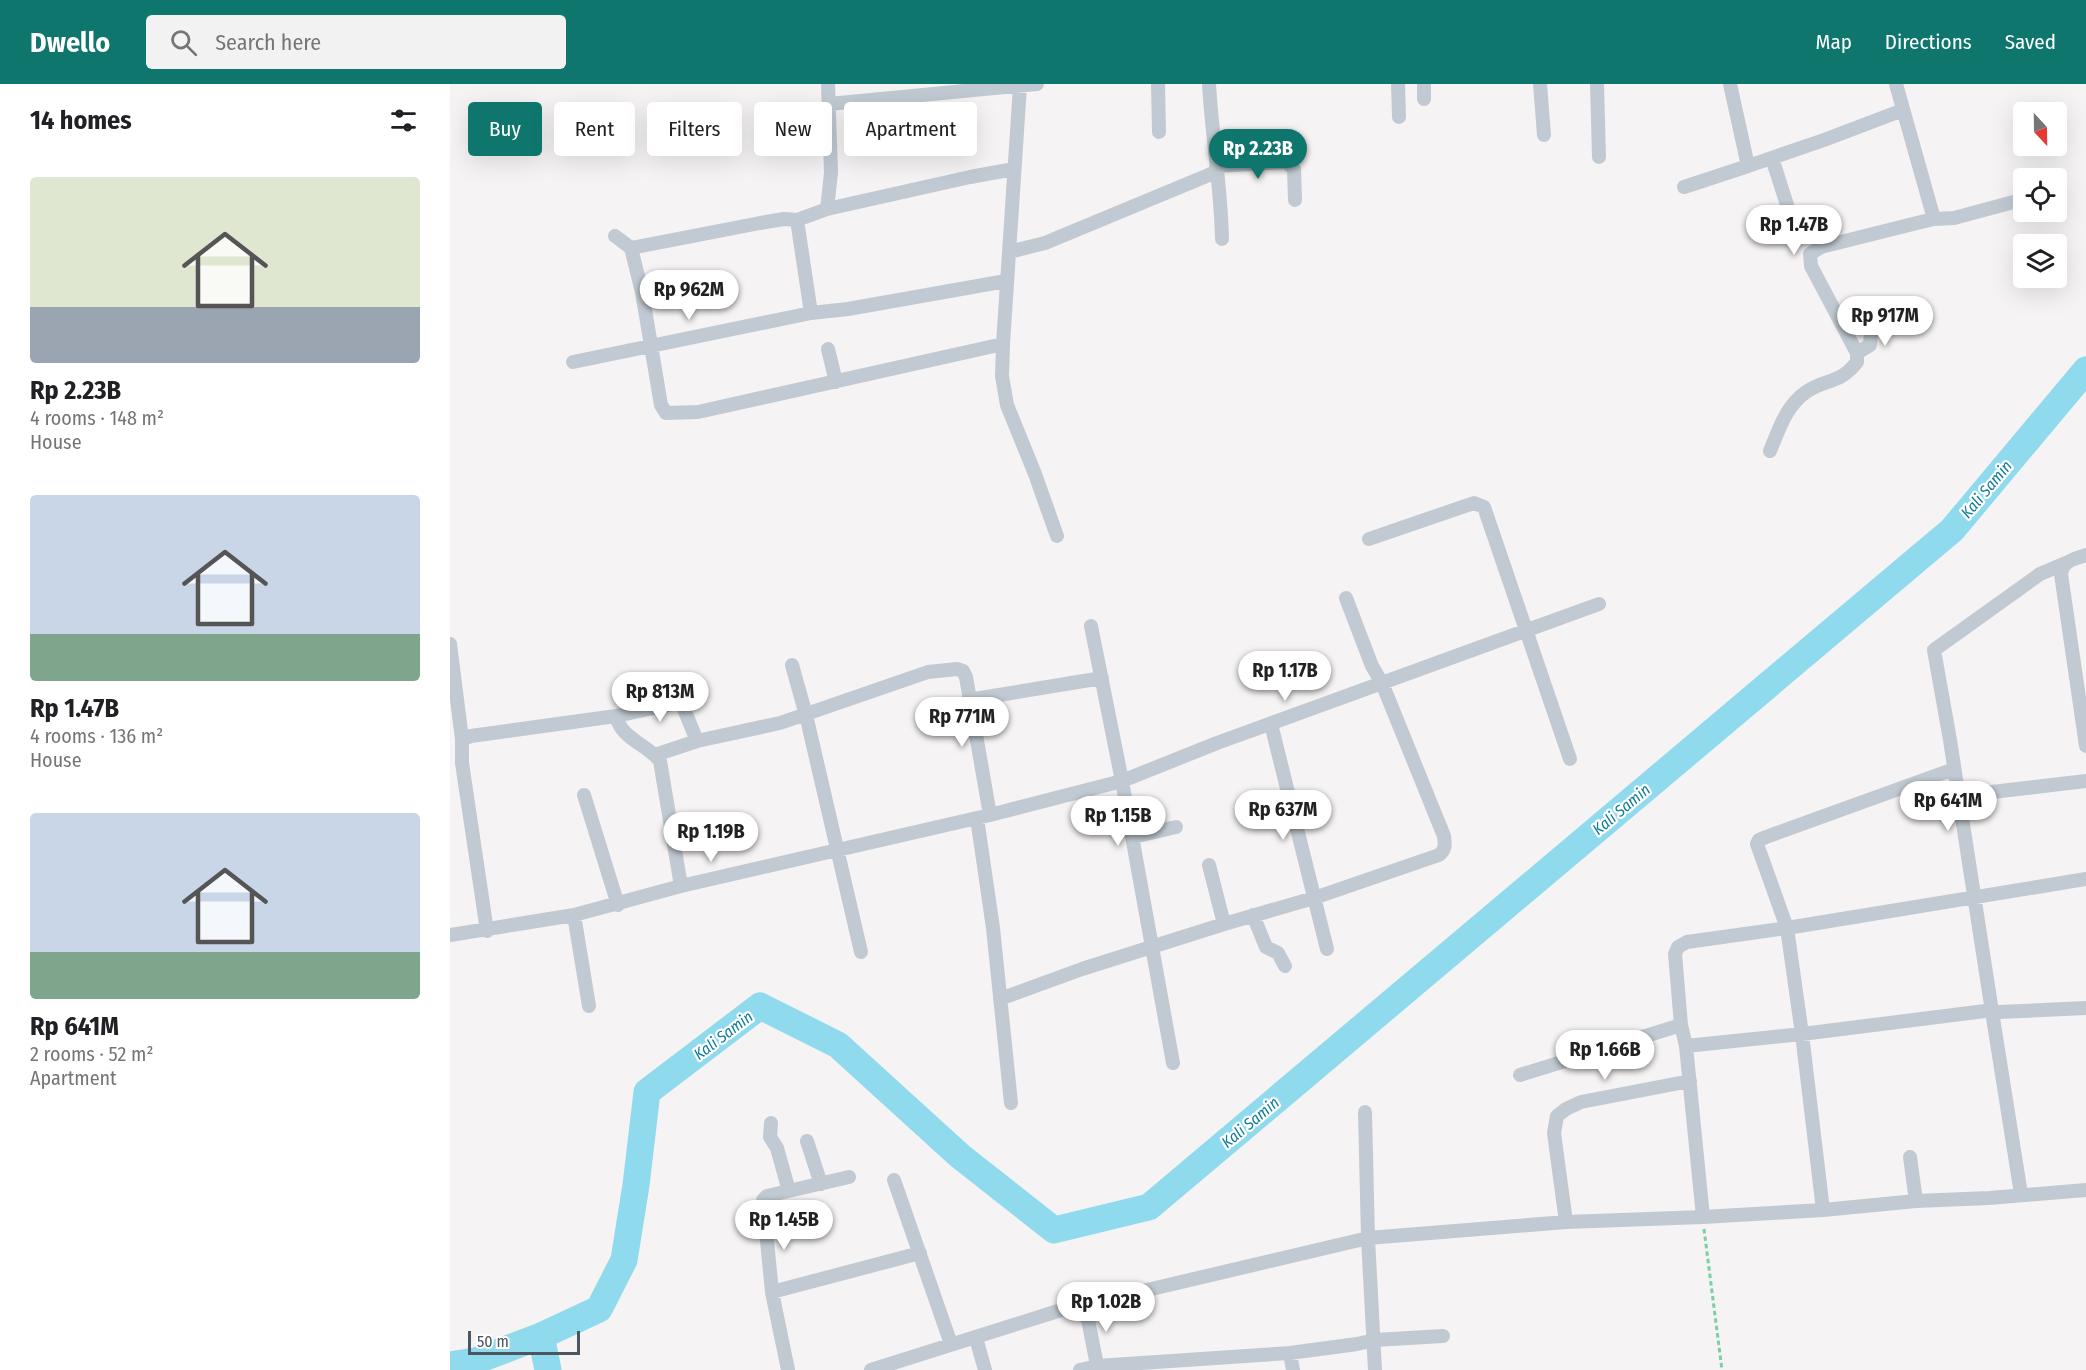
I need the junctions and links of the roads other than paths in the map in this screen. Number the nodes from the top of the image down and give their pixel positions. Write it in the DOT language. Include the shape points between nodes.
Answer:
graph roads {
  1 [pos="828,84"];
  2 [pos="1037,84"];
  3 [pos="1158,84"];
  4 [pos="1209,84"];
  5 [pos="1398,84"];
  6 [pos="1424,84"];
  7 [pos="1540,84"];
  8 [pos="1597,84"];
  9 [pos="1730,84"];
  10 [pos="1896,84"];
  11 [pos="1019,85"];
  12 [pos="1424,99"];
  13 [pos="830,102"];
  14 [pos="832,104"];
  15 [pos="1904,110"];
  16 [pos="1400,117"];
  17 [pos="1159,132"];
  18 [pos="1544,135"];
  19 [pos="831,156"];
  20 [pos="1599,157"];
  21 [pos="1772,158"];
  22 [pos="1748,166"];
  23 [pos="1216,169"];
  24 [pos="1014,170"];
  25 [pos="1684,187"];
  26 [pos="1295,200"];
  27 [pos="2013,202"];
  28 [pos="1787,205"];
  29 [pos="827,209"];
  30 [pos="1934,219"];
  31 [pos="797,220"];
  32 [pos="615,236"];
  33 [pos="1222,239"];
  34 [pos="631,248"];
  35 [pos="1009,252"];
  36 [pos="1006,281"];
  37 [pos="1880,312"];
  38 [pos="811,313"];
  39 [pos="1003,344"];
  40 [pos="650,345"];
  41 [pos="828,349"];
  42 [pos="1857,353"];
  43 [pos="573,362"];
  44 [pos="836,382"];
  45 [pos="1770,451"];
  46 [pos="1057,536"];
  47 [pos="1369,538"];
  48 [pos="2086,555"];
  49 [pos="2066,564"];
  50 [pos="1346,598"];
  51 [pos="1599,604"];
  52 [pos="1091,626"];
  53 [pos="1527,629"];
  54 [pos="450,644"];
  55 [pos="792,665"];
  56 [pos="1102,678"];
  57 [pos="1382,683"];
  58 [pos="968,700"];
  59 [pos="806,715"];
  60 [pos="616,716"];
  61 [pos="1272,724"];
  62 [pos="462,739"];
  63 [pos="697,741"];
  64 [pos="2086,746"];
  65 [pos="656,755"];
  66 [pos="1570,759"];
  67 [pos="1954,770"];
  68 [pos="1122,781"];
  69 [pos="2086,781"];
  70 [pos="584,795"];
  71 [pos="1958,796"];
  72 [pos="984,816"];
  73 [pos="1176,827"];
  74 [pos="1133,837"];
  75 [pos="837,850"];
  76 [pos="1209,865"];
  77 [pos="2086,879"];
  78 [pos="681,886"];
  79 [pos="1974,897"];
  80 [pos="1314,898"];
  81 [pos="618,904"];
  82 [pos="574,915"];
  83 [pos="1253,915"];
  84 [pos="1224,924"];
  85 [pos="1786,928"];
  86 [pos="487,931"];
  87 [pos="450,935"];
  88 [pos="1153,946"];
  89 [pos="1327,949"];
  90 [pos="861,952"];
  91 [pos="1285,966"];
  92 [pos="1000,999"];
  93 [pos="589,1006"];
  94 [pos="2086,1008"];
  95 [pos="1992,1012"];
  96 [pos="1681,1025"];
  97 [pos="1802,1034"];
  98 [pos="1686,1046"];
  99 [pos="1173,1063"];
  100 [pos="1520,1075"];
  101 [pos="1690,1081"];
  102 [pos="1011,1103"];
  103 [pos="1365,1112"];
  104 [pos="771,1122"];
  105 [pos="807,1141"];
  106 [pos="1910,1157"];
  107 [pos="849,1177"];
  108 [pos="894,1180"];
  109 [pos="821,1184"];
  110 [pos="2086,1190"];
  111 [pos="789,1191"];
  112 [pos="2021,1194"];
  113 [pos="1916,1201"];
  114 [pos="1822,1210"];
  115 [pos="1703,1217"];
  116 [pos="1566,1222"];
  117 [pos="1368,1238"];
  118 [pos="920,1253"];
  119 [pos="772,1292"];
  120 [pos="1085,1305"];
  121 [pos="1443,1336"];
  122 [pos="976,1338"];
  123 [pos="1375,1340"];
  124 [pos="951,1344"];
  125 [pos="1290,1353"];
  126 [pos="1097,1368"];
  127 [pos="788,1370"];
  128 [pos="871,1370"];
  129 [pos="985,1370"];
  130 [pos="1080,1370"];
  131 [pos="1293,1370"];
  132 [pos="1375,1370"];
  1 -- 13 [label="street"];
  2 -- 11 [label="street"];
  3 -- 17 [label="street"];
  4 -- 23 [label="street"];
  5 -- 16 [label="street"];
  6 -- 12 [label="street"];
  7 -- 18 [label="street"];
  8 -- 20 [label="street"];
  9 -- 22 [label="street"];
  10 -- 15 [label="street"];
  11 -- 14 [label="street"];
  11 -- 24 [label="street"];
  15 -- 21 [label="street"];
  15 -- 30 [label="street"];
  19 -- 29 [label="street"];
  21 -- 22 [label="street"];
  21 -- 28 [label="street"];
  22 -- 25 [label="street"];
  23 -- 26 [label="street" via="1286,162 1294,169"];
  23 -- 33 [label="street"];
  23 -- 35 [label="street" via="1045,243"];
  24 -- 29 [label="street"];
  24 -- 35 [label="street"];
  27 -- 30 [label="street"];
  29 -- 31 [label="street"];
  30 -- 42 [label="street" via="1821,247 1810,254 1811,266"];
  31 -- 34 [label="street" via="760,223"];
  31 -- 38 [label="street"];
  32 -- 34 [label="street"];
  34 -- 40 [label="street"];
  35 -- 36 [label="street"];
  36 -- 38 [label="street"];
  36 -- 39 [label="street"];
  37 -- 42 [label="street" via="1871,331 1870,345"];
  38 -- 40 [label="street"];
  39 -- 44 [label="street"];
  39 -- 46 [label="street" via="1002,376 1007,405"];
  40 -- 43 [label="street"];
  40 -- 44 [label="street" via="661,405 666,413 698,412"];
  41 -- 44 [label="street"];
  42 -- 45 [label="street" via="1857,362 1844,376 1806,391 1786,412"];
  47 -- 53 [label="street" via="1460,506 1474,503 1484,507"];
  48 -- 49 [label="street"];
  49 -- 64 [label="street" via="2061,580"];
  49 -- 67 [label="street" via="2040,574 1934,650"];
  50 -- 57 [label="street"];
  51 -- 53 [label="street"];
  52 -- 56 [label="street"];
  53 -- 57 [label="street"];
  53 -- 66 [label="street"];
  54 -- 62 [label="street"];
  55 -- 59 [label="street"];
  56 -- 58 [label="street"];
  56 -- 68 [label="street"];
  57 -- 61 [label="street"];
  57 -- 80 [label="street" via="1446,847 1439,855"];
  58 -- 59 [label="street" via="963,671 938,669"];
  58 -- 72 [label="street"];
  59 -- 63 [label="street"];
  59 -- 75 [label="street"];
  60 -- 62 [label="street"];
  60 -- 63 [label="street" via="682,704"];
  60 -- 65 [label="street" via="622,731"];
  61 -- 68 [label="street"];
  61 -- 80 [label="street"];
  62 -- 86 [label="street"];
  63 -- 65 [label="street"];
  65 -- 78 [label="street" via="663,768"];
  67 -- 71 [label="street"];
  67 -- 85 [label="street" via="1759,840 1757,846"];
  68 -- 72 [label="street"];
  68 -- 74 [label="street"];
  69 -- 71 [label="street"];
  70 -- 81 [label="street"];
  71 -- 79 [label="street"];
  72 -- 75 [label="street"];
  72 -- 92 [label="street"];
  73 -- 74 [label="street"];
  74 -- 88 [label="street"];
  75 -- 78 [label="street"];
  75 -- 90 [label="street"];
  76 -- 84 [label="street"];
  77 -- 79 [label="street"];
  78 -- 81 [label="street"];
  79 -- 85 [label="street"];
  79 -- 95 [label="street"];
  80 -- 83 [label="street"];
  80 -- 89 [label="street"];
  81 -- 82 [label="street"];
  82 -- 86 [label="street"];
  82 -- 93 [label="street"];
  83 -- 84 [label="street"];
  83 -- 91 [label="street" via="1266,948 1278,953"];
  84 -- 88 [label="street"];
  85 -- 96 [label="street" via="1687,942 1678,947 1674,966"];
  85 -- 97 [label="street"];
  86 -- 87 [label="street"];
  88 -- 92 [label="street"];
  88 -- 99 [label="street"];
  92 -- 102 [label="street"];
  94 -- 95 [label="street"];
  95 -- 97 [label="street"];
  95 -- 112 [label="street"];
  96 -- 98 [label="street"];
  96 -- 100 [label="street"];
  97 -- 98 [label="street"];
  97 -- 114 [label="street"];
  98 -- 101 [label="street"];
  101 -- 115 [label="street"];
  101 -- 116 [label="street" via="1581,1102 1557,1116 1554,1133"];
  103 -- 117 [label="street"];
  104 -- 111 [label="street" via="770,1137"];
  105 -- 109 [label="street"];
  106 -- 113 [label="street"];
  107 -- 109 [label="street"];
  108 -- 118 [label="street"];
  109 -- 111 [label="street"];
  110 -- 112 [label="street"];
  111 -- 119 [label="street" via="763,1200"];
  112 -- 113 [label="street"];
  113 -- 114 [label="street"];
  114 -- 115 [label="street"];
  115 -- 116 [label="street"];
  116 -- 117 [label="street"];
  117 -- 120 [label="street"];
  117 -- 123 [label="street"];
  118 -- 119 [label="street"];
  118 -- 124 [label="street"];
  119 -- 127 [label="street"];
  120 -- 122 [label="street"];
  120 -- 126 [label="street"];
  121 -- 123 [label="street"];
  122 -- 124 [label="street"];
  122 -- 129 [label="street"];
  123 -- 125 [label="street"];
  123 -- 132 [label="street"];
  124 -- 128 [label="street"];
  125 -- 126 [label="street"];
  125 -- 131 [label="street"];
  126 -- 130 [label="street"];
}
